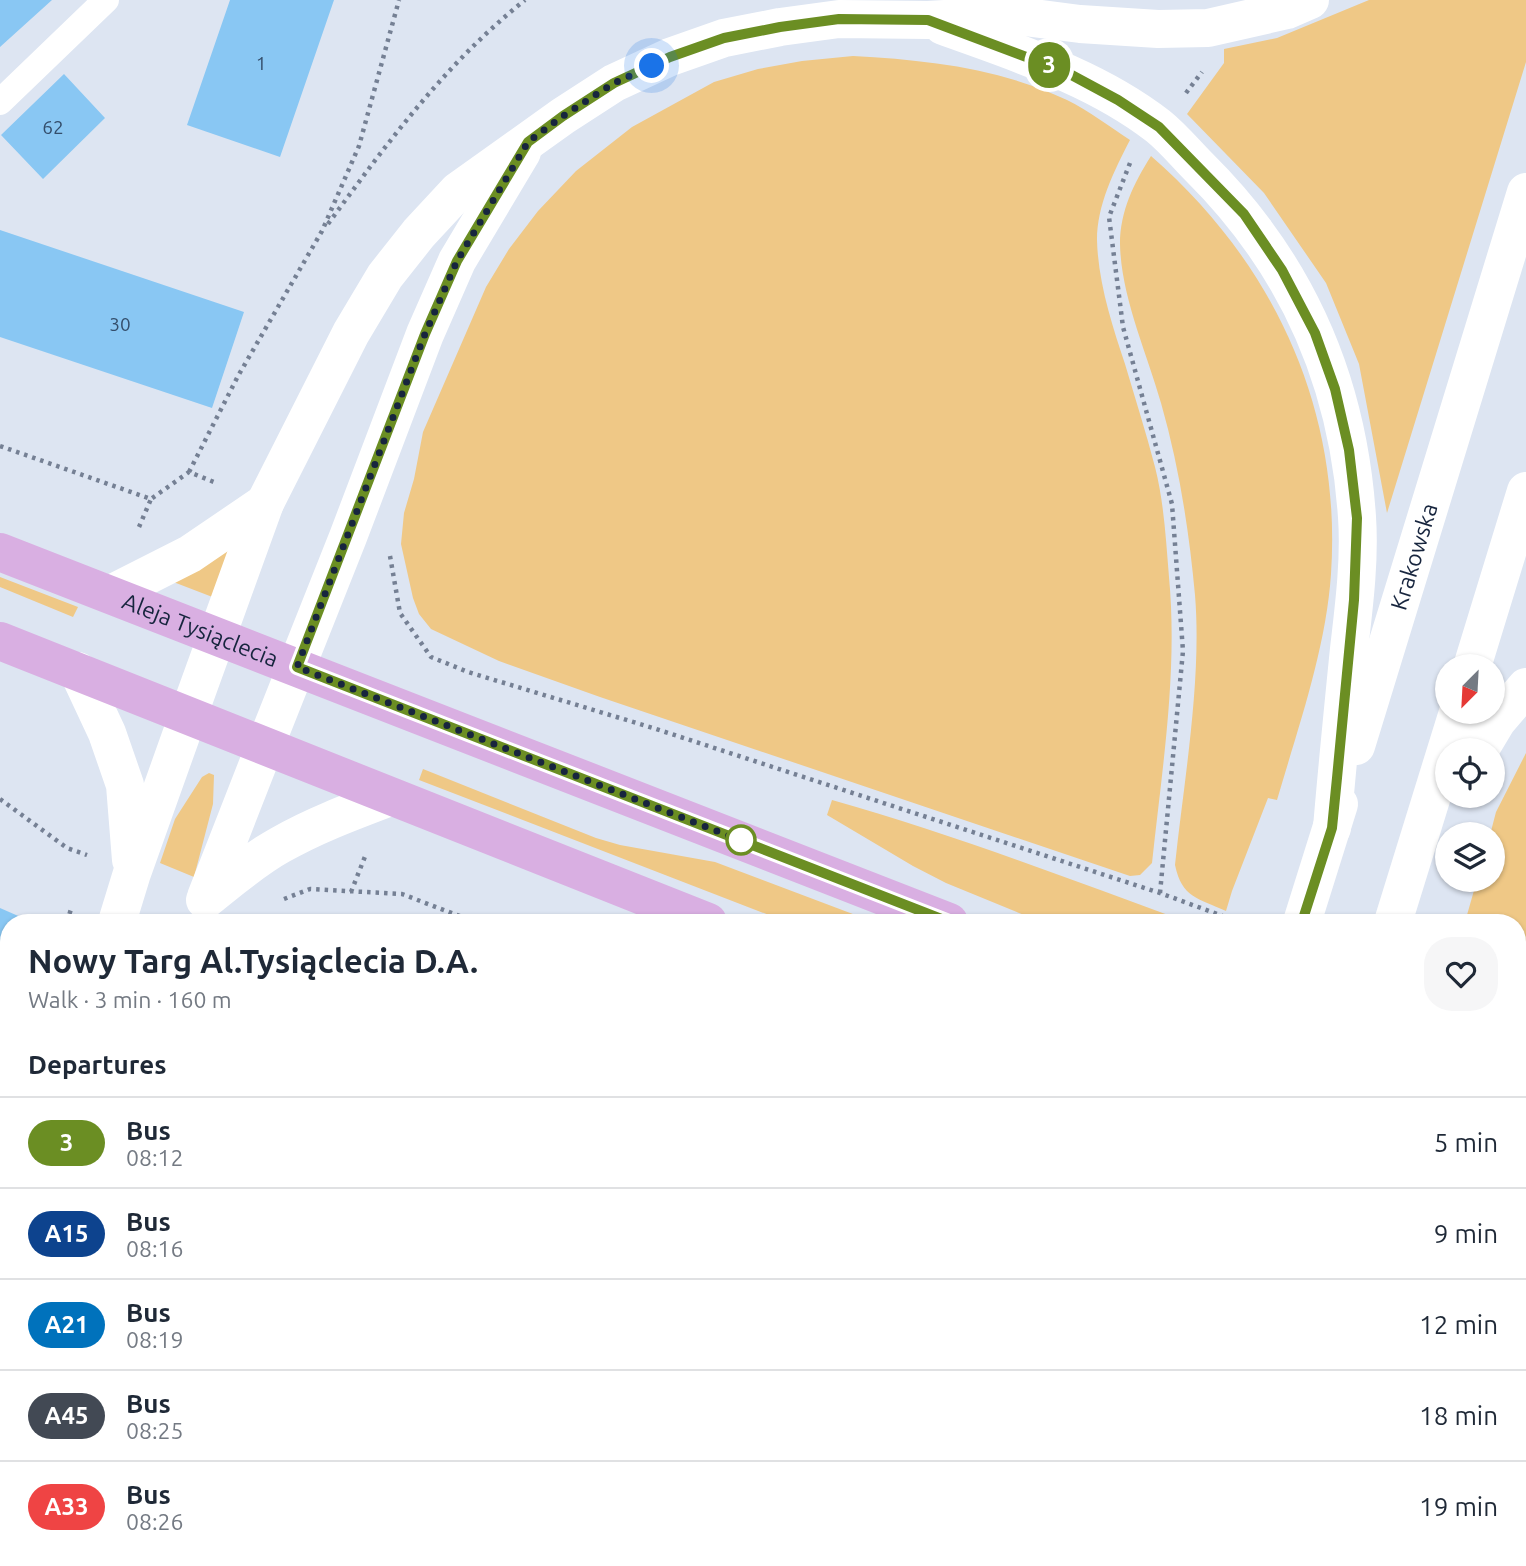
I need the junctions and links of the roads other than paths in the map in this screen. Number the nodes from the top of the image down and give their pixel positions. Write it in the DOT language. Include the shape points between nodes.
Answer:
graph roads {
  1 [pos="106,0"];
  2 [pos="1310,0"];
  3 [pos="928,20"];
  4 [pos="0,102"];
  5 [pos="528,142"];
  6 [pos="1526,192"];
  7 [pos="1526,491"];
  8 [pos="265,503"];
  9 [pos="0,552"];
  10 [pos="111,594"];
  11 [pos="217,635"];
  12 [pos="0,641"];
  13 [pos="1476,654"];
  14 [pos="297,667"];
  15 [pos="78,671"];
  16 [pos="1526,687"];
  17 [pos="188,716"];
  18 [pos="1454,724"];
  19 [pos="1487,738"];
  20 [pos="265,747"];
  21 [pos="390,797"];
  22 [pos="1444,808"];
  23 [pos="1332,828"];
  24 [pos="1414,856"];
  25 [pos="132,873"];
  26 [pos="201,911"];
  27 [pos="119,914"];
  28 [pos="688,914"];
  29 [pos="928,914"];
  30 [pos="1305,914"];
  31 [pos="1396,914"];
  1 -- 4 [label="lane"];
  2 -- 3 [label="main road" via="1287,10 1208,28 1080,24 1010,15"];
  3 -- 5 [label="main road" via="839,19 724,38 614,83"];
  3 -- 23 [label="main road" via="1066,72 1159,127 1244,214 1275,259 1315,333 1335,389 1349,450 1357,518 1354,600"];
  5 -- 8 [label="main road" via="458,191 385,276"];
  5 -- 14 [label="main road" via="457,261"];
  6 -- 23 [label="main road, Krakowska"];
  7 -- 13 [label="main road"];
  8 -- 10 [label="main road" via="190,554"];
  8 -- 11 [label="main road"];
  9 -- 10 [label="main road, Aleja Tysiąclecia"];
  10 -- 11 [label="main road, Aleja Tysiąclecia"];
  11 -- 14 [label="main road, Aleja Tysiąclecia"];
  11 -- 17 [label="main road"];
  12 -- 15 [label="main road"];
  14 -- 20 [label="main road"];
  14 -- 29 [label="main road, Aleja Tysiąclecia"];
  15 -- 17 [label="main road"];
  15 -- 25 [label="main road" via="125,785"];
  16 -- 19 [label="main road"];
  17 -- 20 [label="main road"];
  17 -- 25 [label="main road"];
  18 -- 24 [label="main road"];
  20 -- 21 [label="main road"];
  20 -- 26 [label="main road"];
  21 -- 26 [label="main road" via="279,845 248,865"];
  21 -- 28 [label="main road"];
  22 -- 24 [label="main road"];
  23 -- 30 [label="main road, Krakowska"];
  24 -- 31 [label="main road"];
  25 -- 27 [label="main road"];
}
